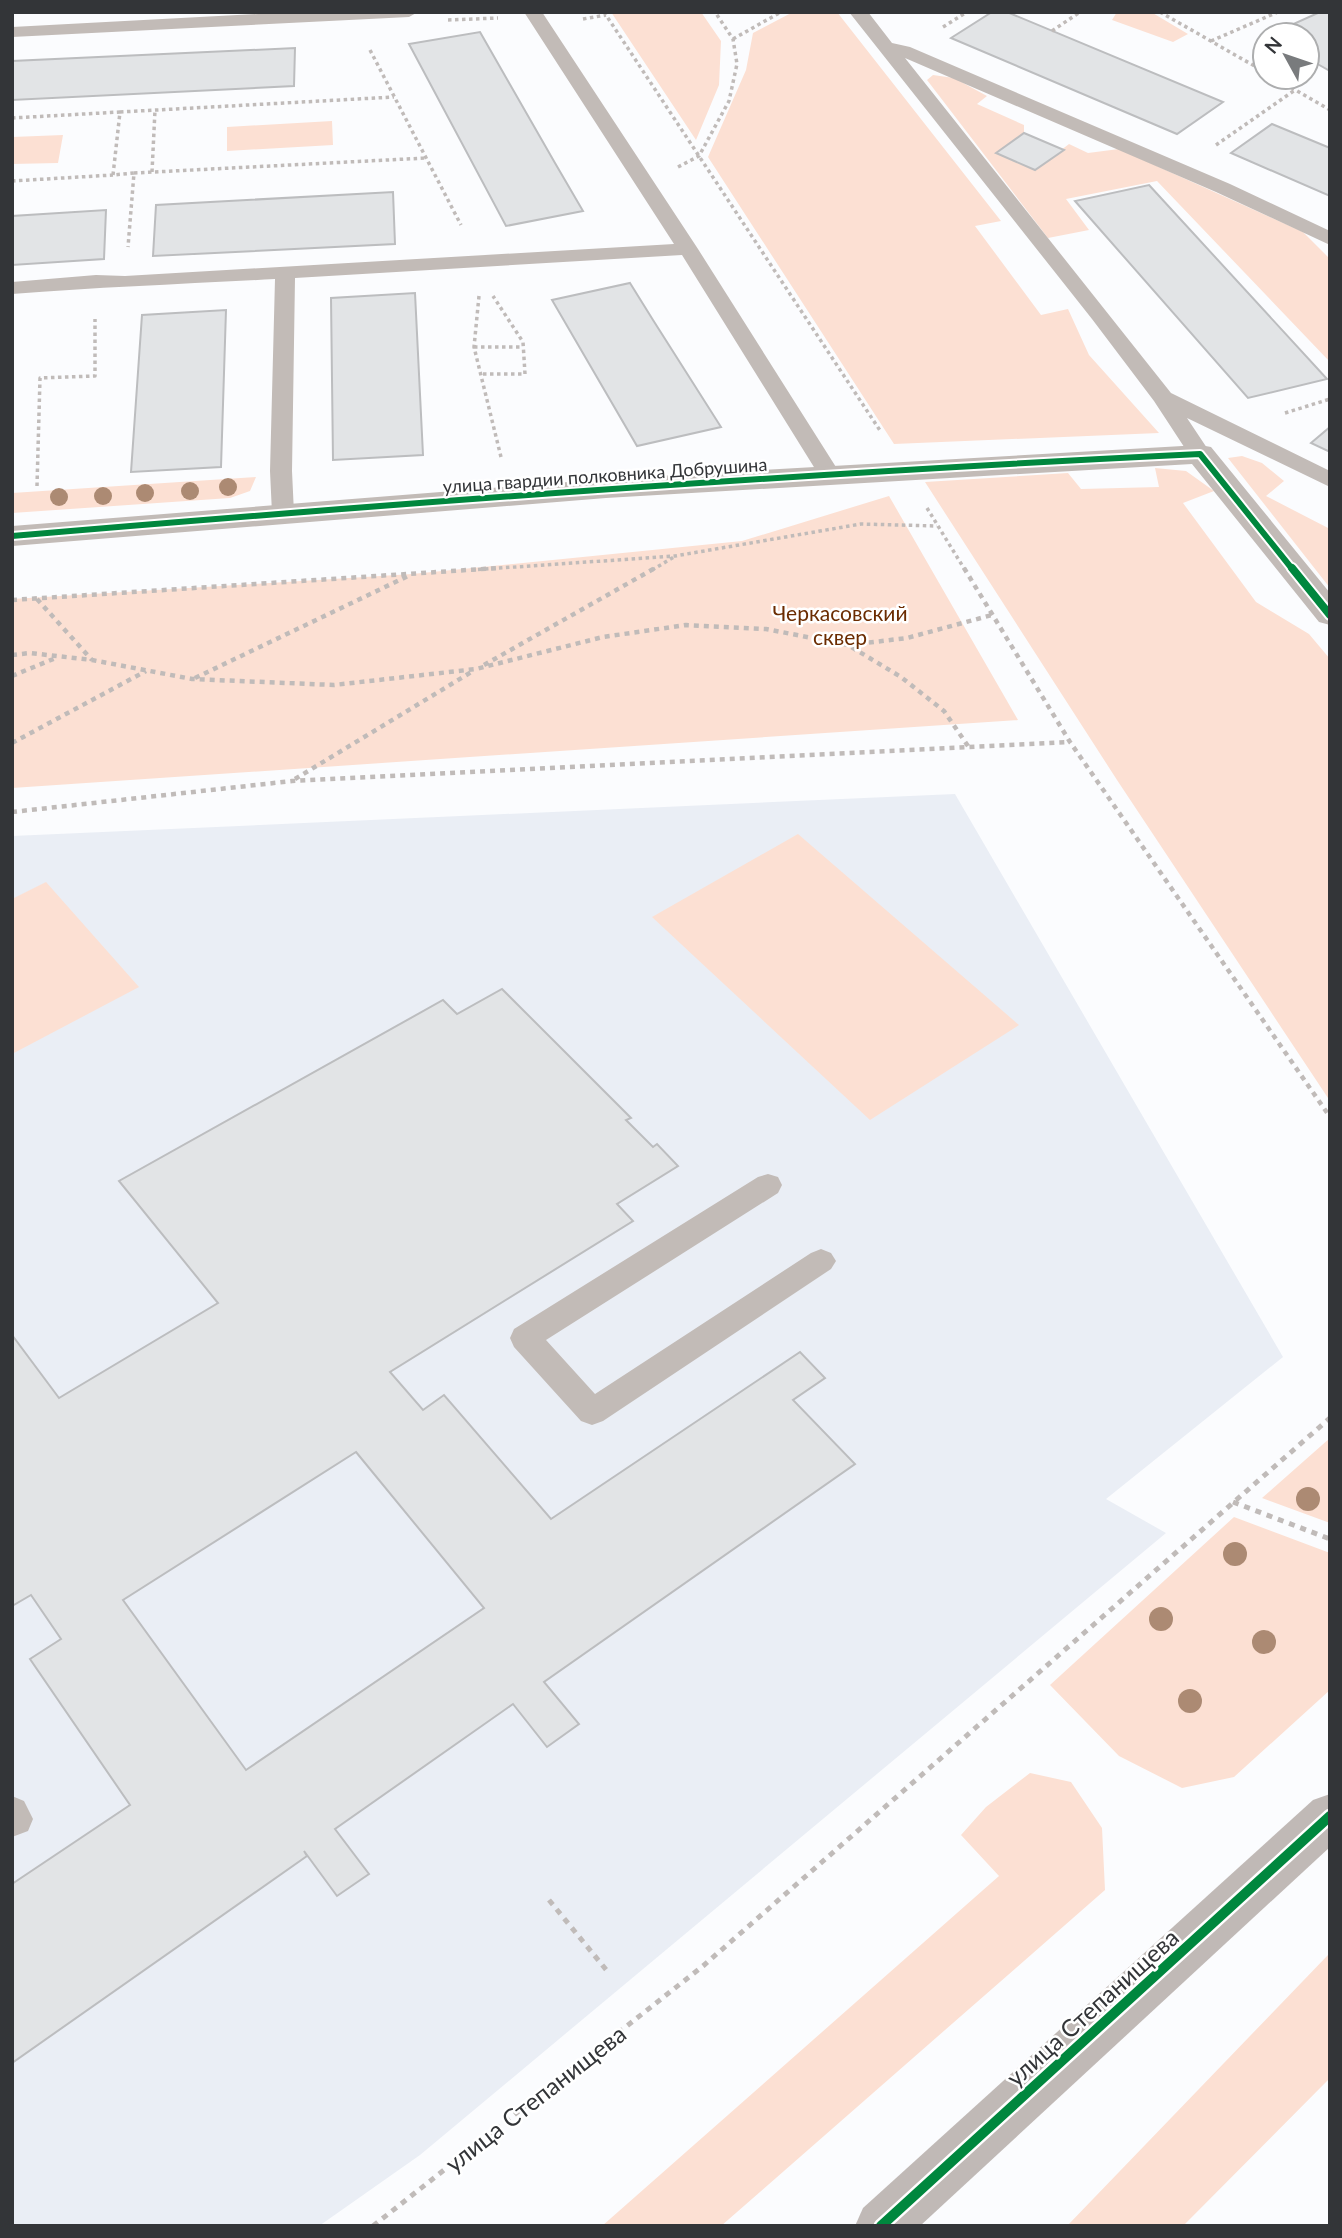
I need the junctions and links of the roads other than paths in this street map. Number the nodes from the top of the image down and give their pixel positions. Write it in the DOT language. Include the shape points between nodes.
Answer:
graph roads {
  1 [pos="409,12"];
  2 [pos="533,12"];
  3 [pos="858,12"];
  4 [pos="12,32"];
  5 [pos="885,47"];
  6 [pos="1330,239"];
  7 [pos="688,248"];
  8 [pos="285,273"];
  9 [pos="12,288"];
  10 [pos="1163,398"];
  11 [pos="1200,454"];
  12 [pos="830,475"];
  13 [pos="1330,480"];
  14 [pos="283,513"];
  15 [pos="12,536"];
  16 [pos="1330,615"];
  17 [pos="768,1185"];
  18 [pos="821,1261"];
  19 [pos="12,1812"];
  20 [pos="1330,1816"];
  21 [pos="12,1821"];
  22 [pos="881,2226"];
  1 -- 4 [label="lane"];
  2 -- 7 [label="lane"];
  3 -- 5 [label="lane"];
  5 -- 6 [label="lane" via="1181,169"];
  5 -- 10 [label="lane"];
  7 -- 8 [label="lane" via="481,270"];
  7 -- 12 [label="lane"];
  8 -- 9 [label="lane"];
  8 -- 14 [label="lane"];
  10 -- 11 [label="lane"];
  10 -- 13 [label="lane"];
  11 -- 12 [label="street, улица гвардии полковника Добрушина"];
  11 -- 16 [label="street"];
  12 -- 14 [label="street, улица гвардии полковника Добрушина"];
  14 -- 15 [label="street, улица гвардии полковника Добрушина"];
  17 -- 18 [label="lane" via="525,1338 592,1412"];
  19 -- 21 [label="lane" via="16,1819"];
  20 -- 22 [label="street, улица Степанищева"];
}
